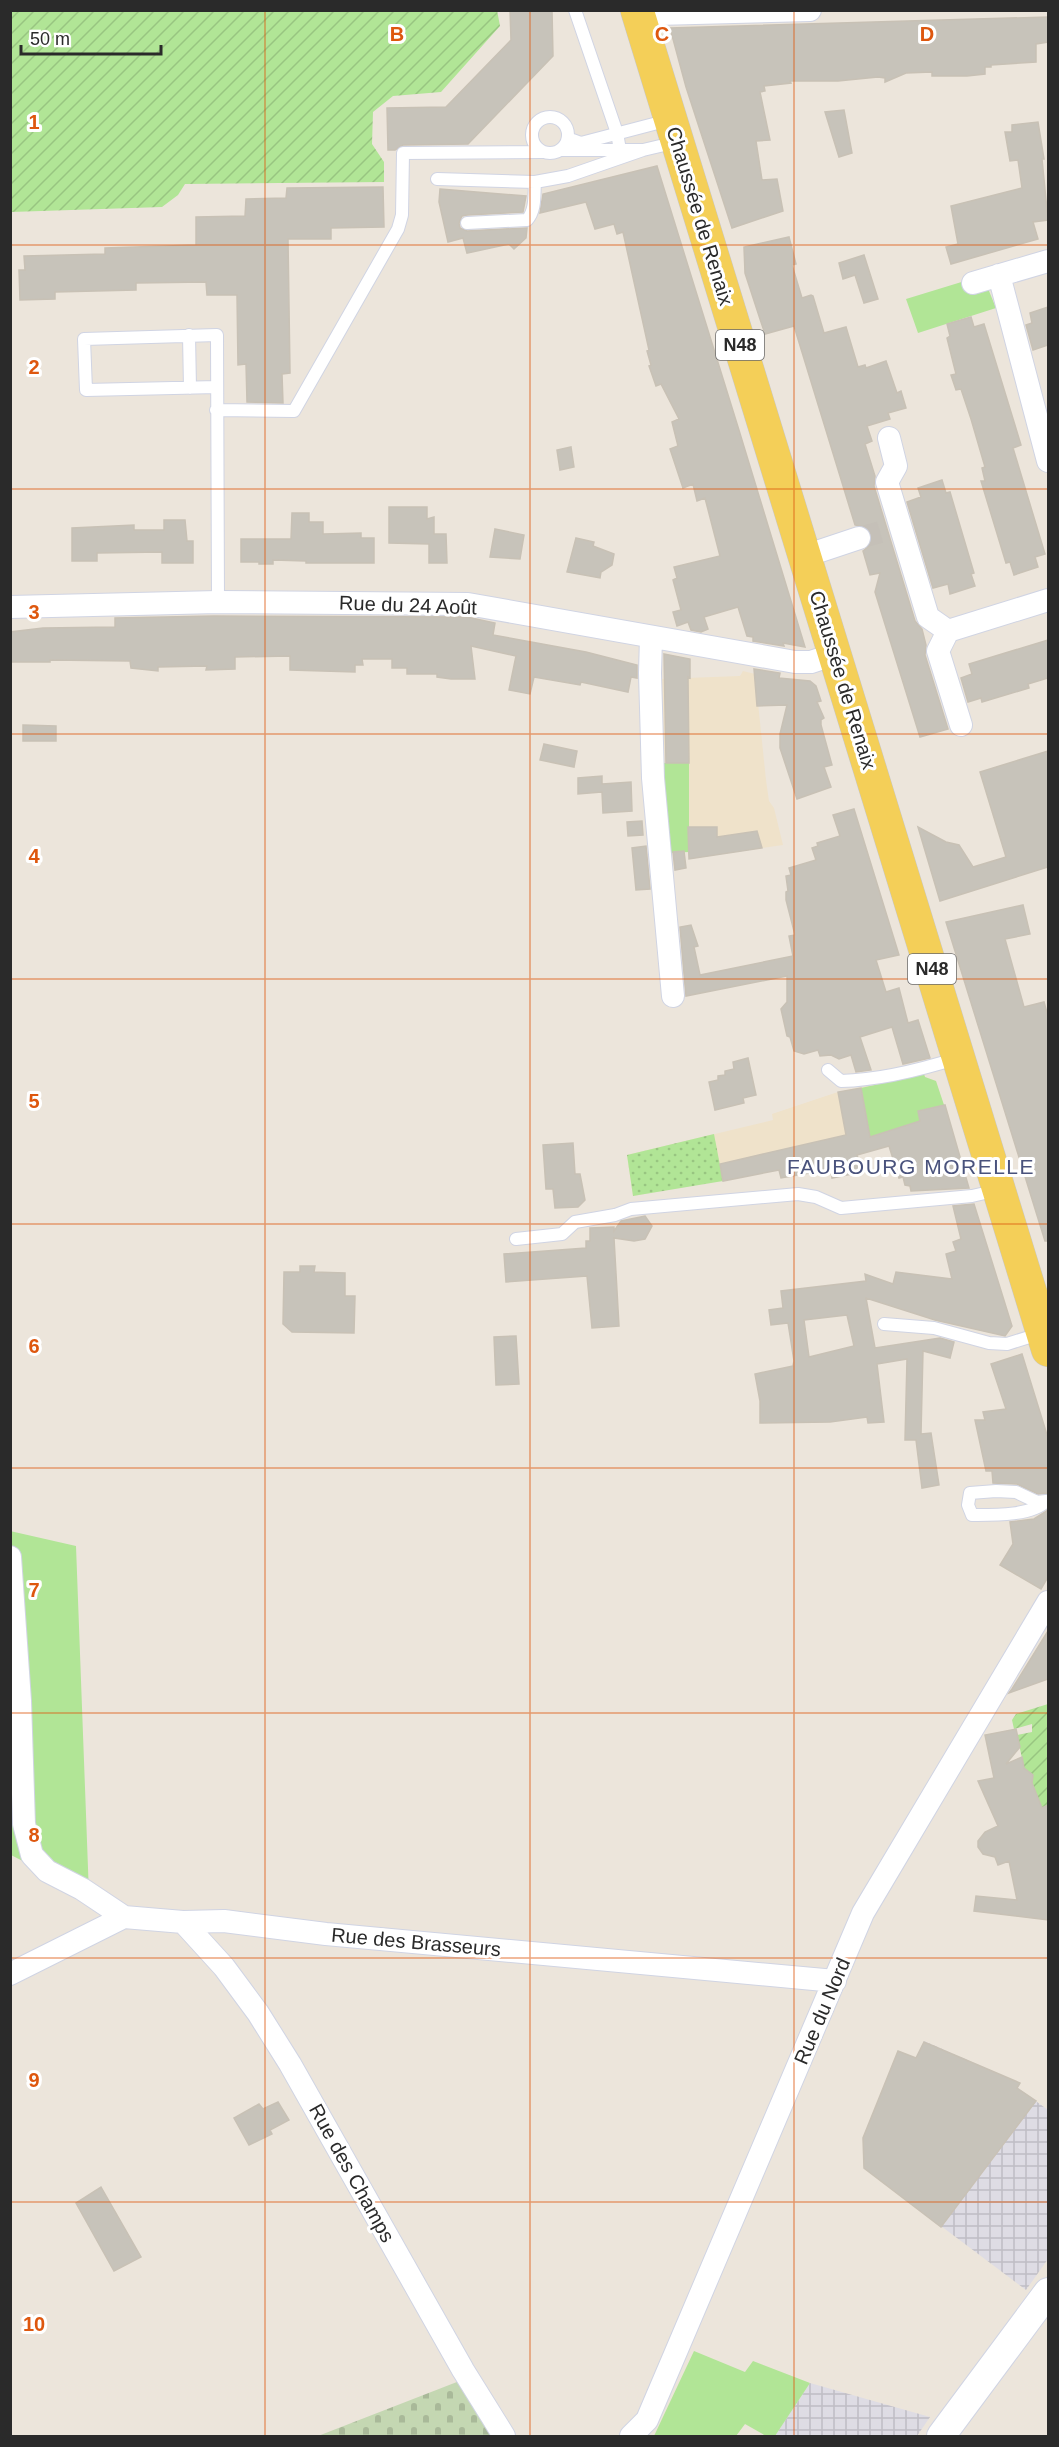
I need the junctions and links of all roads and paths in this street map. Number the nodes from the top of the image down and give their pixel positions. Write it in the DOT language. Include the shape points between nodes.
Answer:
graph roads {
  1 [pos="575,10"];
  2 [pos="810,10"];
  3 [pos="638,15"];
  4 [pos="567,131"];
  5 [pos="674,131"];
  6 [pos="616,133"];
  7 [pos="560,150"];
  8 [pos="620,150"];
  9 [pos="643,150"];
  10 [pos="542,152"];
  11 [pos="437,180"];
  12 [pos="535,182"];
  13 [pos="467,223"];
  14 [pos="1048,261"];
  15 [pos="999,276"];
  16 [pos="973,283"];
  17 [pos="189,335"];
  18 [pos="217,387"];
  19 [pos="190,388"];
  20 [pos="216,410"];
  21 [pos="889,438"];
  22 [pos="1048,461"];
  23 [pos="860,538"];
  24 [pos="805,556"];
  25 [pos="1048,600"];
  26 [pos="218,602"];
  27 [pos="10,607"];
  28 [pos="948,631"];
  29 [pos="651,638"];
  30 [pos="835,654"];
  31 [pos="961,725"];
  32 [pos="673,996"];
  33 [pos="959,1058"];
  34 [pos="828,1070"];
  35 [pos="999,1190"];
  36 [pos="516,1239"];
  37 [pos="1044,1323"];
  38 [pos="884,1324"];
  39 [pos="1046,1501"];
  40 [pos="10,1557"];
  41 [pos="1048,1602"];
  42 [pos="124,1917"];
  43 [pos="183,1922"];
  44 [pos="10,1974"];
  45 [pos="835,1980"];
  46 [pos="1048,2292"];
  47 [pos="504,2436"];
  48 [pos="631,2436"];
  49 [pos="941,2436"];
  1 -- 6 [label="lane"];
  2 -- 3 [label="street"];
  3 -- 5 [label="main road, Chaussée de Renaix / N48"];
  4 -- 6 [label="lane" via="574,141 581,143"];
  4 -- 7 [label="lane" via="567,140"];
  4 -- 10 [label="lane" via="563,122 553,117 536,122 532,139"];
  5 -- 6 [label="lane"];
  5 -- 9 [label="lane"];
  5 -- 24 [label="main road, Chaussée de Renaix / N48"];
  6 -- 8 [label="lane"];
  7 -- 8 [label="lane"];
  7 -- 10 [label="lane"];
  8 -- 9 [label="lane"];
  9 -- 12 [label="lane" via="568,176"];
  10 -- 20 [label="lane" via="403,153 402,215 398,229 294,411"];
  11 -- 12 [label="lane"];
  12 -- 13 [label="lane" via="534,208 527,220"];
  14 -- 15 [label="street"];
  15 -- 16 [label="street"];
  15 -- 22 [label="street"];
  17 -- 18 [label="lane" via="217,335"];
  17 -- 19 [label="lane"];
  17 -- 19 [label="lane" via="84,339 86,390"];
  18 -- 19 [label="lane"];
  18 -- 20 [label="lane"];
  20 -- 26 [label="lane"];
  21 -- 28 [label="street" via="896,466 887,482 895,528 928,617"];
  23 -- 24 [label="street"];
  24 -- 30 [label="main road, Chaussée de Renaix / N48"];
  25 -- 28 [label="street"];
  26 -- 27 [label="street, Rue du 24 Août"];
  26 -- 29 [label="street, Rue du 24 Août" via="468,604"];
  28 -- 31 [label="street" via="938,651"];
  29 -- 30 [label="street, Rue du 24 Août" via="795,662 811,662"];
  29 -- 32 [label="street" via="653,778"];
  30 -- 33 [label="main road, Chaussée de Renaix / N48"];
  33 -- 34 [label="lane" via="859,1080 841,1081"];
  33 -- 35 [label="main road, Chaussée de Renaix / N48"];
  35 -- 36 [label="lane" via="841,1208 816,1197 791,1194 631,1209 575,1221 562,1234"];
  35 -- 37 [label="main road, Chaussée de Renaix / N48"];
  37 -- 38 [label="lane" via="1007,1344 934,1328"];
  39 -- 39 [label="lane" via="1033,1510 993,1515 972,1515 968,1505 970,1493 996,1491"];
  40 -- 42 [label="street" via="24,1824 32,1855 47,1870"];
  41 -- 45 [label="street, Rue du Nord" via="871,1898"];
  42 -- 43 [label="street, Rue des Brasseurs"];
  42 -- 44 [label="street"];
  43 -- 45 [label="street, Rue des Brasseurs" via="224,1921 326,1934"];
  43 -- 47 [label="street, Rue des Champs" via="224,1967 291,2064"];
  45 -- 48 [label="street, Rue du Nord" via="647,2420"];
  46 -- 49 [label="street"];
}
